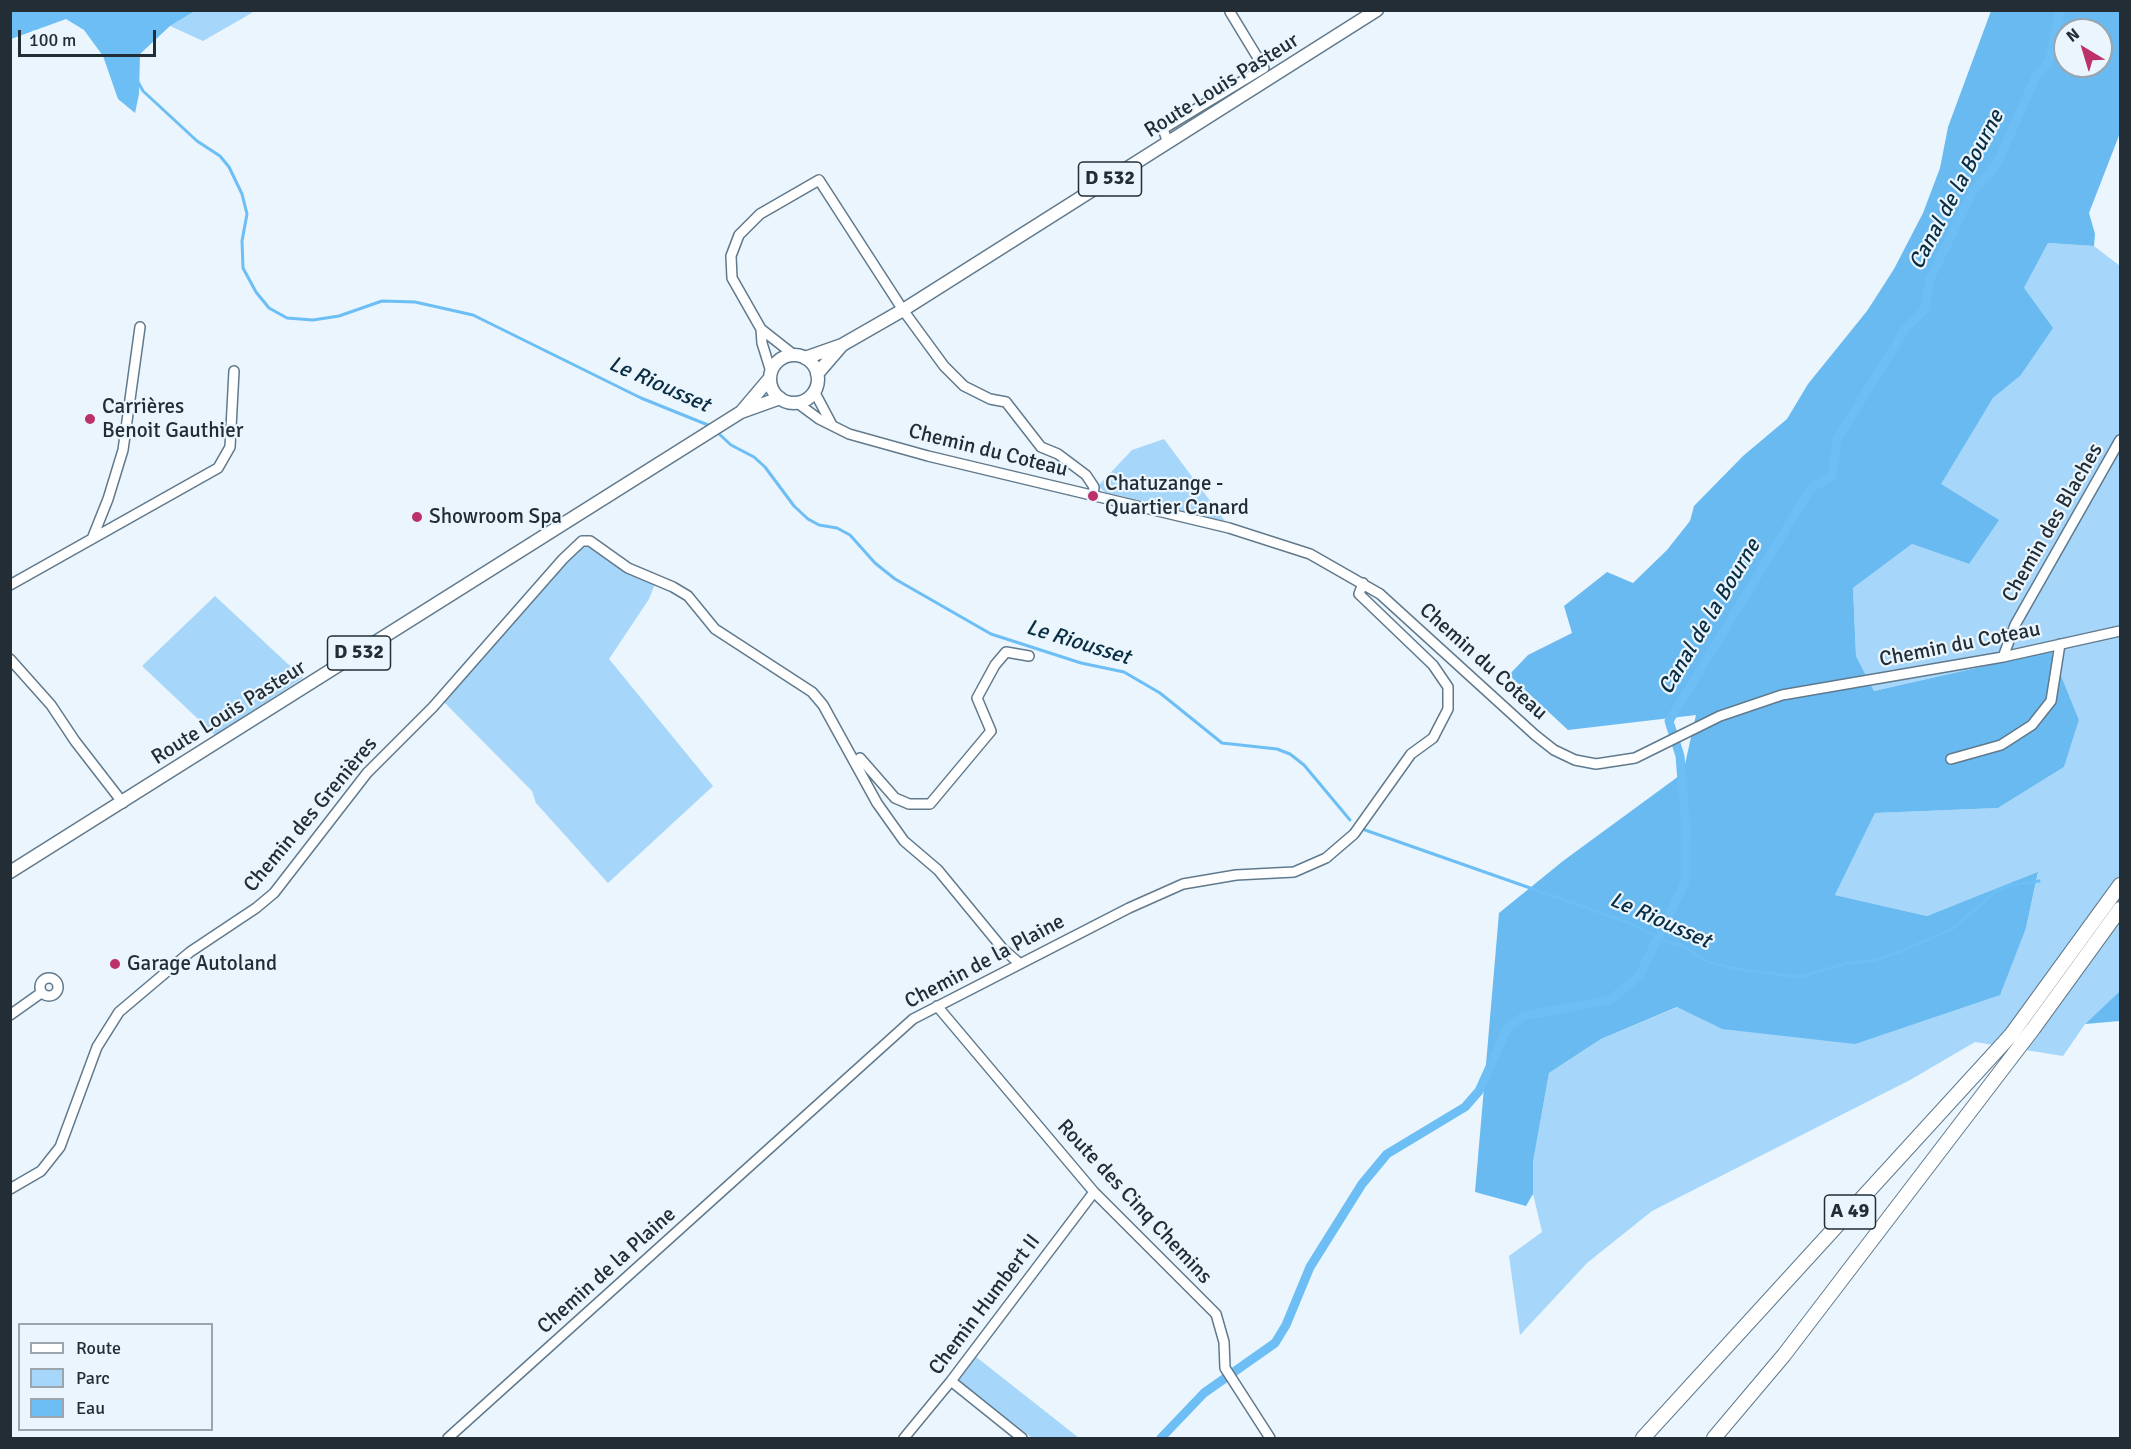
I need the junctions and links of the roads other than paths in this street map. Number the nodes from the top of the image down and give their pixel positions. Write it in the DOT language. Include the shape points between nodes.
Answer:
graph roads {
  1 [pos="1377,10"];
  2 [pos="1230,12"];
  3 [pos="1168,143"];
  4 [pos="903,310"];
  5 [pos="140,327"];
  6 [pos="760,329"];
  7 [pos="842,345"];
  8 [pos="800,356"];
  9 [pos="234,371"];
  10 [pos="771,375"];
  11 [pos="817,375"];
  12 [pos="814,391"];
  13 [pos="780,398"];
  14 [pos="795,402"];
  15 [pos="741,412"];
  16 [pos="831,423"];
  17 [pos="2121,440"];
  18 [pos="1093,496"];
  19 [pos="92,539"];
  20 [pos="1363,583"];
  21 [pos="10,585"];
  22 [pos="2121,631"];
  23 [pos="2060,644"];
  24 [pos="1029,656"];
  25 [pos="2003,657"];
  26 [pos="10,659"];
  27 [pos="843,736"];
  28 [pos="1951,759"];
  29 [pos="123,802"];
  30 [pos="10,872"];
  31 [pos="2121,885"];
  32 [pos="2121,909"];
  33 [pos="1020,963"];
  34 [pos="41,993"];
  35 [pos="937,1006"];
  36 [pos="10,1015"];
  37 [pos="10,1189"];
  38 [pos="1094,1192"];
  39 [pos="951,1381"];
  40 [pos="448,1438"];
  41 [pos="904,1438"];
  42 [pos="1022,1438"];
  43 [pos="1270,1438"];
  44 [pos="1643,1438"];
  45 [pos="1714,1438"];
  1 -- 3 [label="main road, Route Louis Pasteur / D 532"];
  2 -- 3 [label="street" via="1264,68 1163,129"];
  3 -- 4 [label="main road, Route Louis Pasteur / D 532"];
  4 -- 6 [label="street" via="819,180 760,214 734,245 732,278"];
  4 -- 7 [label="main road, Route Louis Pasteur / D 532"];
  4 -- 18 [label="street" via="929,348 964,386 1006,402 1041,447 1058,454 1086,475 1094,487"];
  5 -- 19 [label="street" via="123,450"];
  6 -- 8 [label="street"];
  6 -- 10 [label="street"];
  7 -- 8 [label="main road, Route Louis Pasteur / D 532"];
  7 -- 11 [label="main road, Route Louis Pasteur / D 532"];
  8 -- 10 [label="main road" via="779,360"];
  8 -- 11 [label="main road" via="813,365"];
  9 -- 19 [label="street" via="234,423 230,447 218,468"];
  10 -- 13 [label="main road" via="772,389"];
  10 -- 15 [label="main road, Route Louis Pasteur / D 532"];
  11 -- 12 [label="main road"];
  12 -- 14 [label="main road"];
  12 -- 16 [label="street"];
  13 -- 14 [label="main road"];
  13 -- 15 [label="main road, Route Louis Pasteur / D 532"];
  14 -- 16 [label="street, Chemin du Coteau"];
  15 -- 29 [label="main road, Route Louis Pasteur / D 532"];
  16 -- 18 [label="street, Chemin du Coteau" via="849,434 917,453"];
  17 -- 25 [label="street, Chemin des Blaches" via="2015,625"];
  18 -- 20 [label="street, Chemin du Coteau" via="1278,542 1310,554"];
  19 -- 21 [label="street"];
  20 -- 25 [label="street, Chemin du Coteau" via="1554,750 1596,764 1635,758 1720,716 1782,695"];
  20 -- 33 [label="street, Chemin de la Plaine" via="1359,594 1433,665 1448,687 1448,709 1433,738 1411,753 1354,834 1326,858 1294,872 1236,875 1183,884"];
  22 -- 23 [label="street, Chemin du Coteau"];
  23 -- 25 [label="street, Chemin du Coteau"];
  23 -- 28 [label="street" via="2051,701 2032,725 2001,745"];
  24 -- 27 [label="street" via="1006,652 995,664 977,698 991,731 930,804 909,804 896,798"];
  26 -- 29 [label="street" via="51,705"];
  27 -- 33 [label="street" via="877,802 904,841 938,870"];
  27 -- 37 [label="street, Chemin des Grenières" via="812,692 715,629 688,596 628,568 590,541 582,542 433,707 367,773 274,893 190,952 119,1012 97,1047 60,1147 41,1171"];
  29 -- 30 [label="main road, Route Louis Pasteur / D 532"];
  31 -- 44 [label="highway, A 49" via="2011,1035"];
  32 -- 45 [label="highway, A 49" via="1820,1308"];
  33 -- 35 [label="street, Chemin de la Plaine"];
  34 -- 36 [label="street"];
  35 -- 38 [label="street, Route des Cinq Chemins"];
  35 -- 40 [label="street, Chemin de la Plaine" via="891,1036"];
  38 -- 39 [label="street, Chemin Humbert II"];
  38 -- 43 [label="street, Route des Cinq Chemins" via="1216,1314 1224,1342 1223,1362"];
  39 -- 41 [label="street, Chemin Humbert II"];
  39 -- 42 [label="street"];
}
